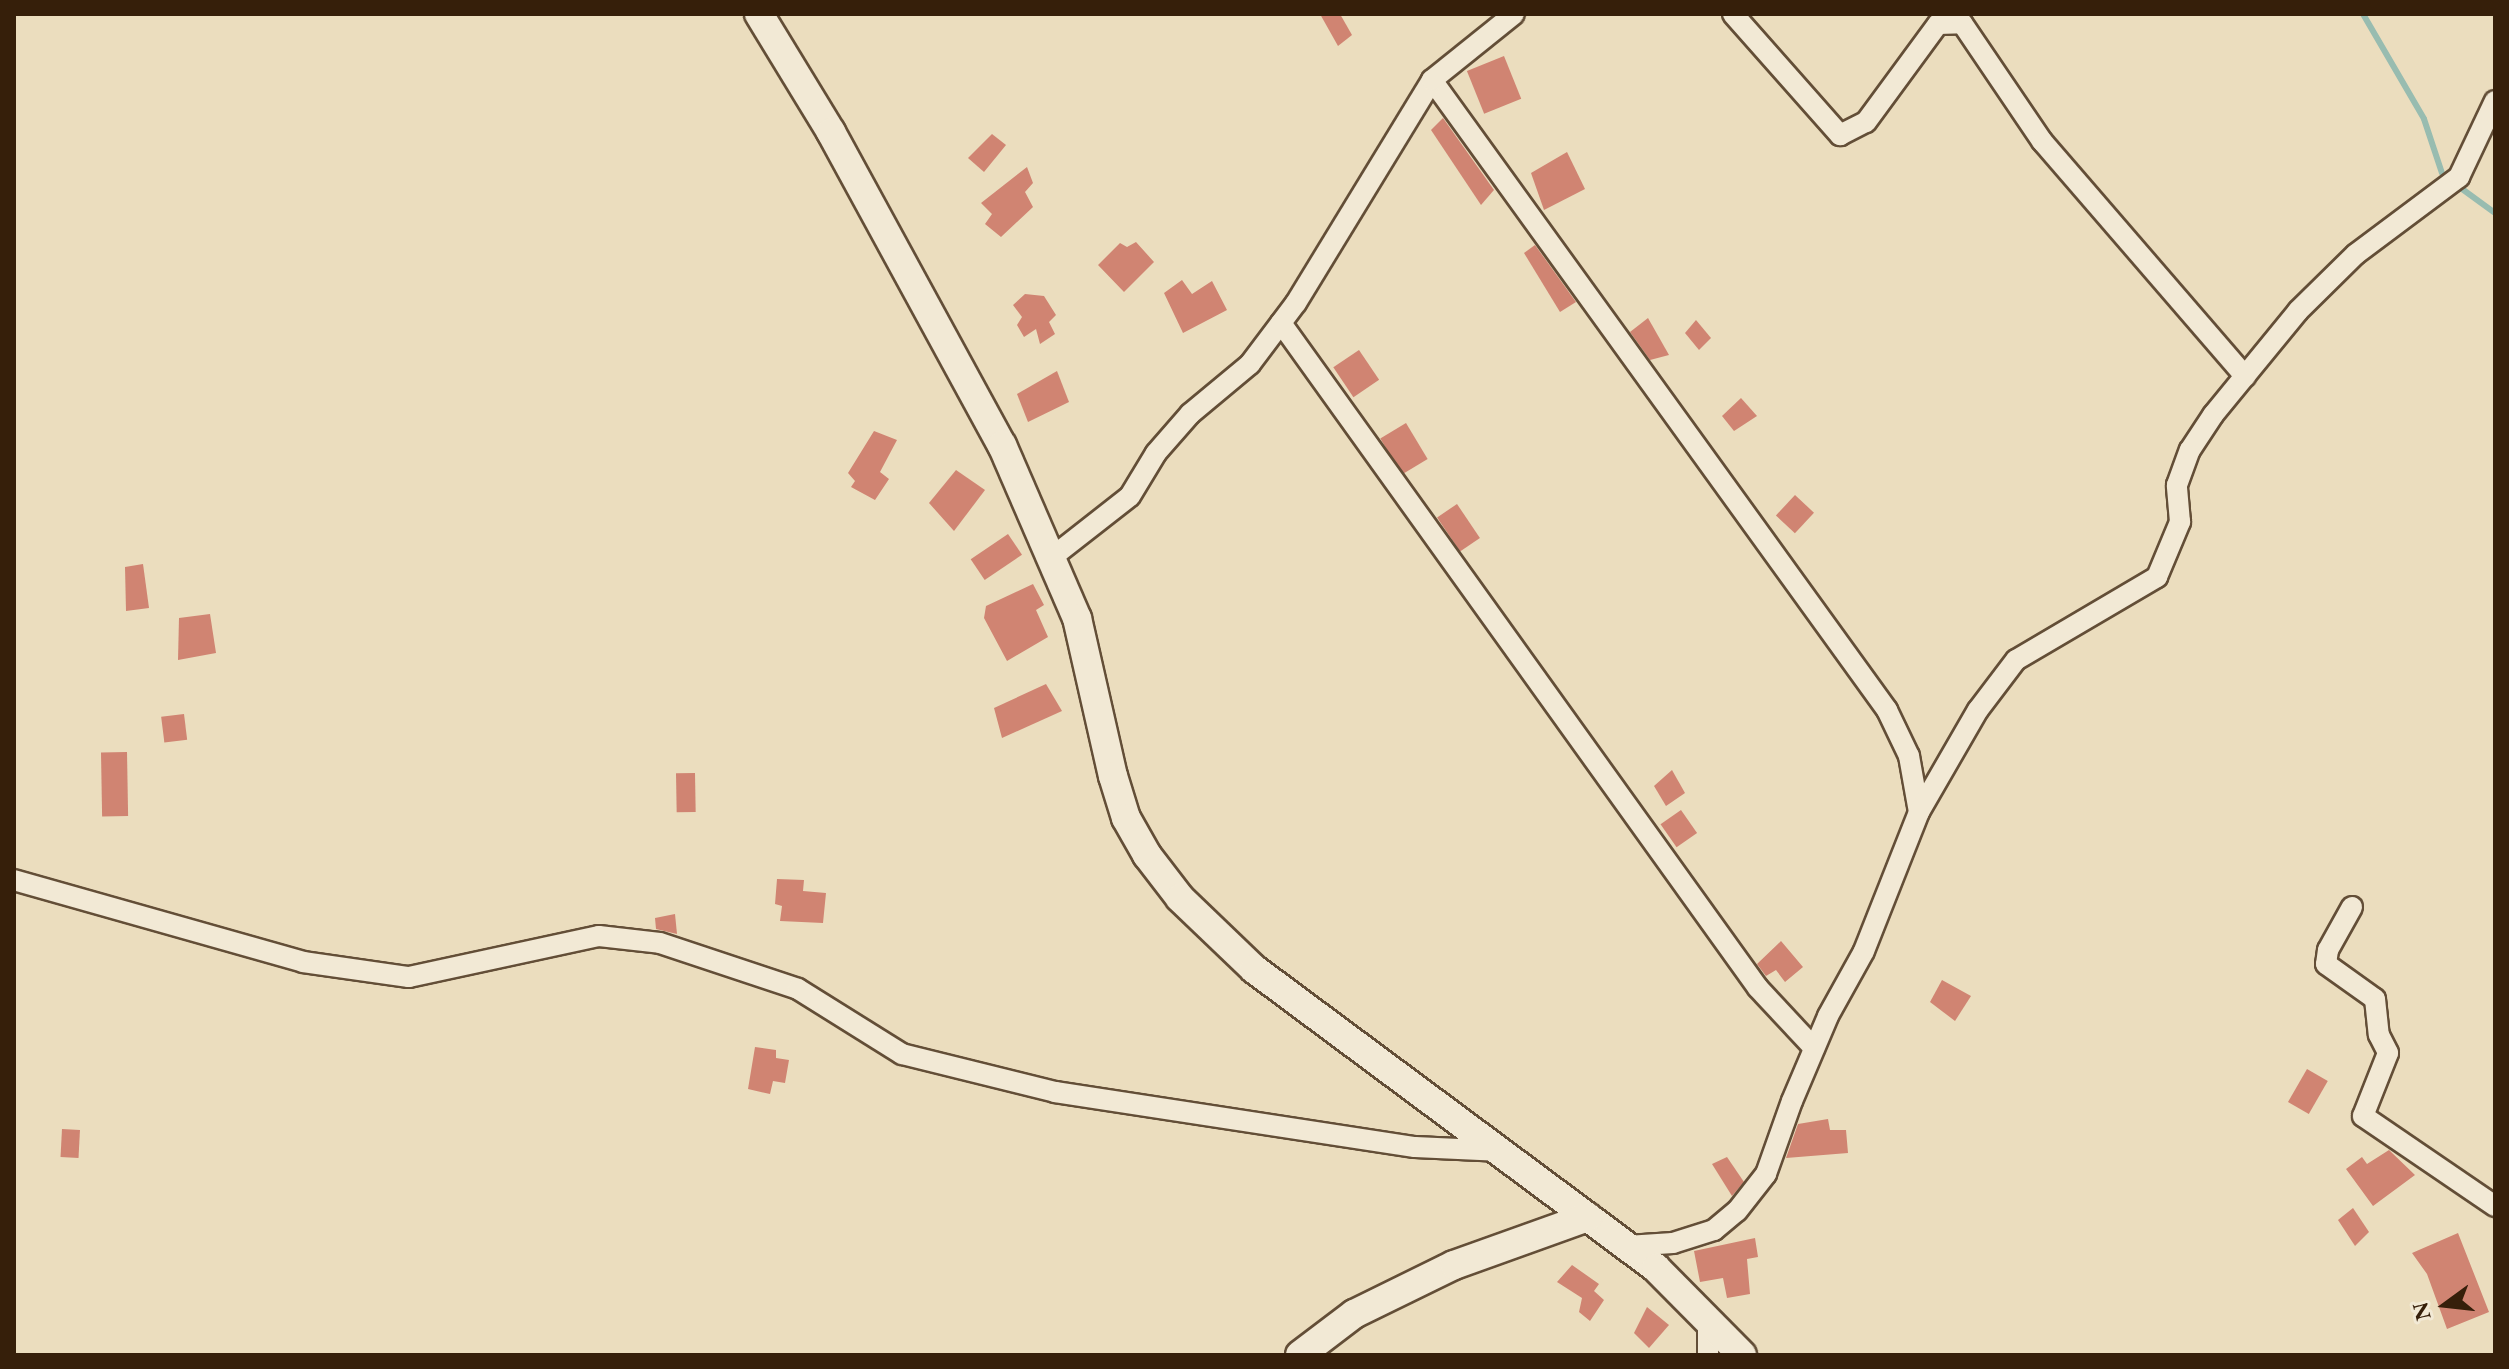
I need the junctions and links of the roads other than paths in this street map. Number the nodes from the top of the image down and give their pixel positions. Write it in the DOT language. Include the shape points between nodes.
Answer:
graph roads {
  1 [pos="759,14"];
  2 [pos="1514,14"];
  3 [pos="1733,14"];
  4 [pos="1432,80"];
  5 [pos="2495,101"];
  6 [pos="1281,323"];
  7 [pos="2245,376"];
  8 [pos="1051,558"];
  9 [pos="1919,812"];
  10 [pos="14,880"];
  11 [pos="2352,907"];
  12 [pos="1814,1048"];
  13 [pos="1502,1151"];
  14 [pos="2495,1206"];
  15 [pos="1588,1217"];
  16 [pos="1627,1246"];
  17 [pos="1708,1325"];
  18 [pos="1300,1355"];
  19 [pos="1708,1355"];
  20 [pos="1742,1355"];
  1 -- 8 [label="main road" via="831,132 1002,445"];
  2 -- 4 [label="street"];
  3 -- 7 [label="street" via="1840,135 1866,122 1938,24 1962,23 2042,141"];
  4 -- 6 [label="street"];
  4 -- 9 [label="street" via="1887,710 1909,756"];
  5 -- 7 [label="street" via="2459,177 2356,254 2298,311"];
  6 -- 8 [label="street" via="1250,364 1190,414 1156,453 1130,496"];
  6 -- 12 [label="street" via="1758,988"];
  7 -- 9 [label="street" via="2190,450 2177,485 2180,522 2157,577 2016,660 1946,761"];
  8 -- 13 [label="main road" via="1077,618 1126,818 1147,855 1180,898 1254,969"];
  9 -- 12 [label="street" via="1864,951"];
  10 -- 13 [label="street" via="303,962 409,977 599,936 660,943 798,989 902,1054 1039,1088 1415,1147"];
  11 -- 14 [label="street" via="2326,964 2370,994 2378,1006 2379,1035 2388,1060 2363,1116"];
  12 -- 16 [label="street" via="1766,1174 1737,1211 1714,1230"];
  13 -- 15 [label="main road"];
  15 -- 16 [label="main road"];
  15 -- 18 [label="main road" via="1454,1265 1354,1314"];
  16 -- 17 [label="main road" via="1656,1268"];
  17 -- 19 [label="street"];
  17 -- 20 [label="main road"];
}
